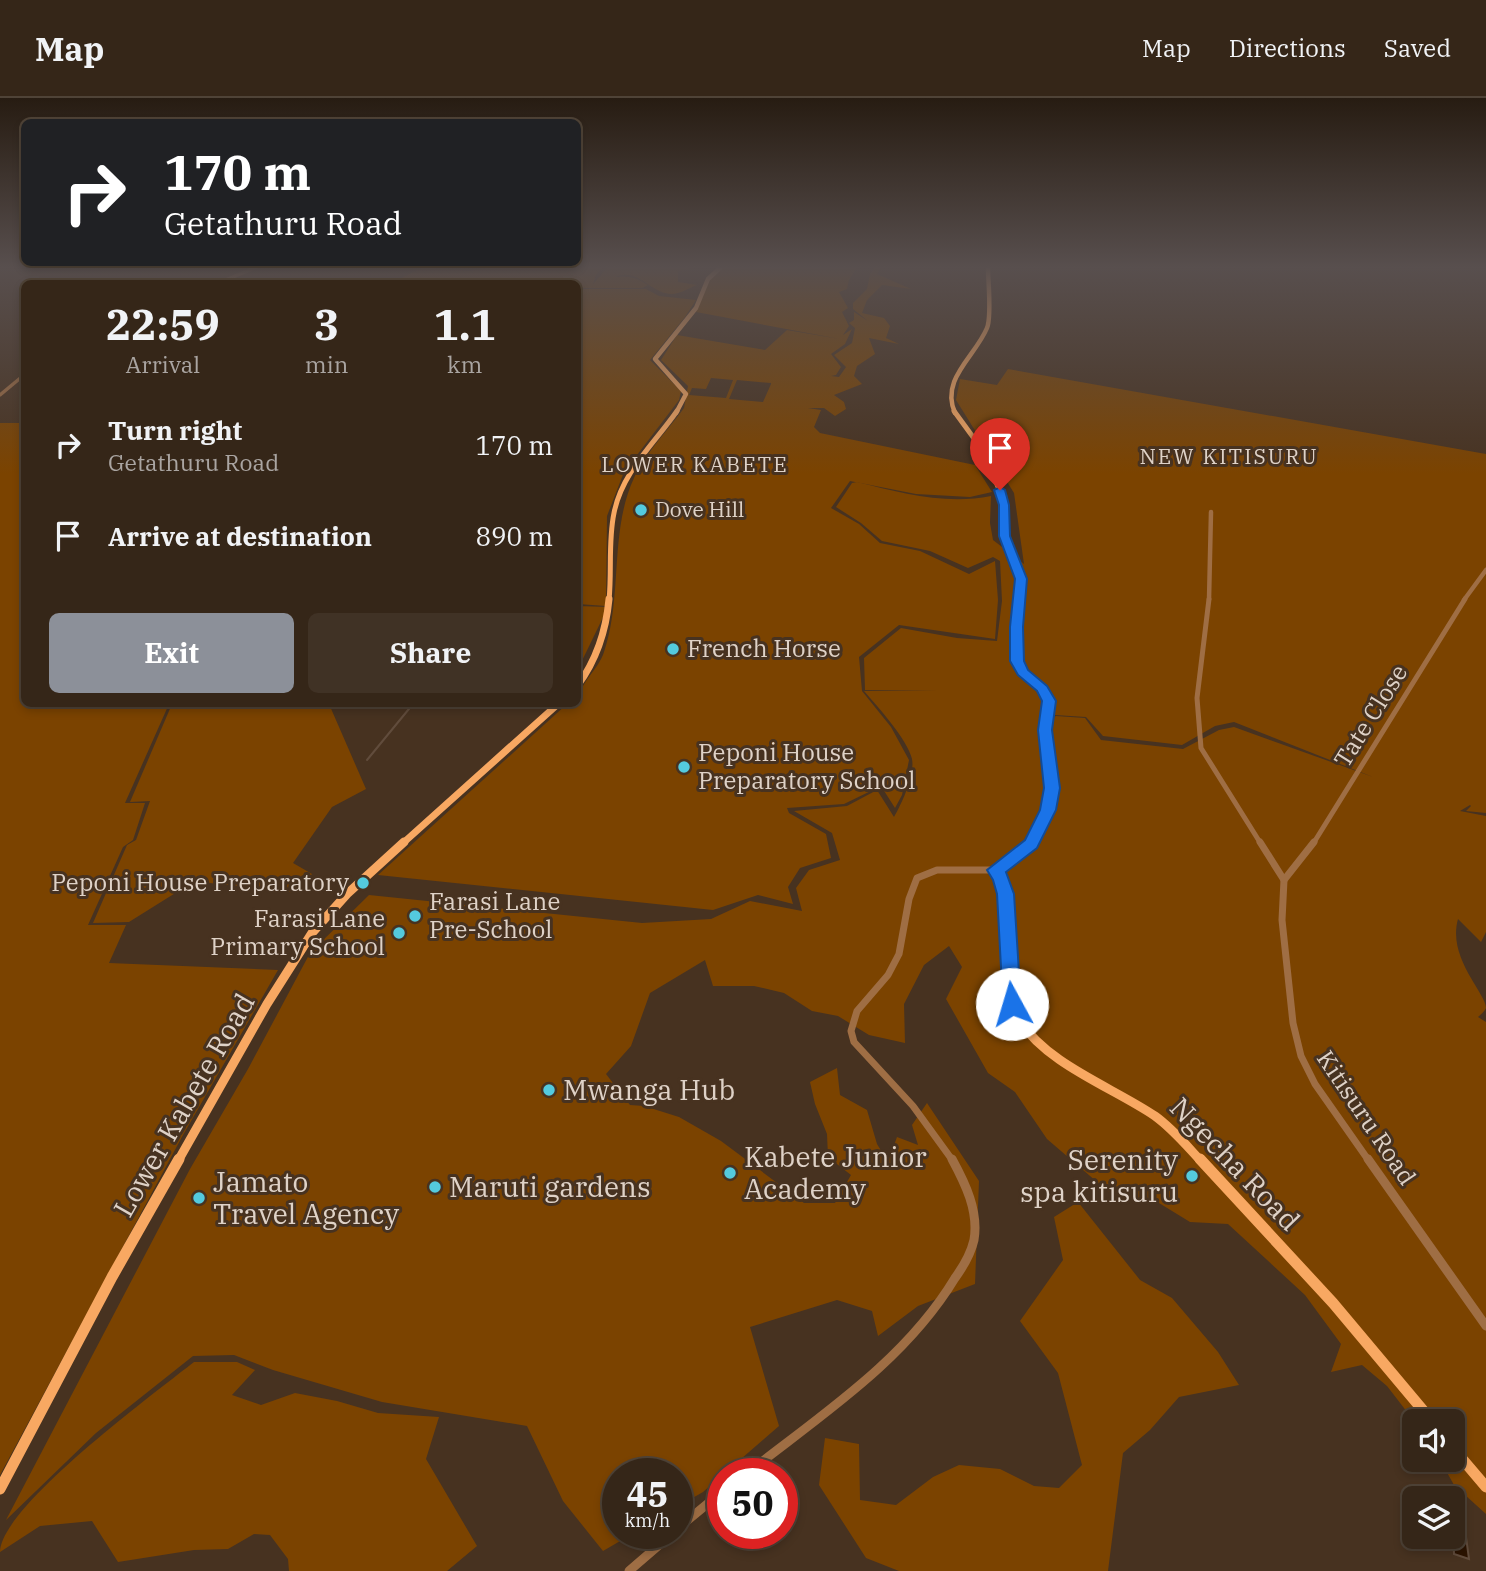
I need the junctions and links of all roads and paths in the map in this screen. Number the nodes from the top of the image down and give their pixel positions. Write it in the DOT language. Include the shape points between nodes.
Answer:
graph roads {
  1 [pos="674,336"];
  2 [pos="982,336"];
  3 [pos="21,378"];
  4 [pos="0,395"];
  5 [pos="1210,512"];
  6 [pos="1486,570"];
  7 [pos="581,680"];
  8 [pos="555,707"];
  9 [pos="995,870"];
  10 [pos="1284,880"];
  11 [pos="1486,1326"];
  12 [pos="1422,1409"];
  13 [pos="766,1458"];
  14 [pos="1465,1462"];
  15 [pos="1486,1487"];
  16 [pos="0,1489"];
  17 [pos="707,1504"];
  18 [pos="693,1516"];
  19 [pos="654,1549"];
  20 [pos="629,1571"];
  1 -- 7 [label="main road" via="655,359 686,394 618,497 608,610 594,657"];
  2 -- 9 [label="main road" via="952,385 950,398 954,411 981,447 1003,498 1005,536 1021,584 1017,661 1049,701 1045,730 1052,788 1048,810 1032,844"];
  3 -- 4 [label="street"];
  5 -- 10 [label="street" via="1212,564 1195,726 1200,748"];
  6 -- 10 [label="street, Tate Close" via="1452,617 1309,850"];
  8 -- 16 [label="main road, Lower Kabete Road" via="337,902 312,933 112,1277"];
  9 -- 12 [label="main road, Ngecha Road" via="1004,886 1010,995 1021,1024 1053,1053 1146,1108 1172,1129 1333,1303"];
  9 -- 13 [label="street" via="937,870 916,878 909,895 902,949 850,1028 854,1042 920,1112 965,1185 974,1230 969,1251 932,1311 902,1348"];
  10 -- 11 [label="street, Kitisuru Road" via="1284,948 1301,1056 1315,1084"];
  14 -- 15 [label="main road"];
  17 -- 18 [label="street"];
  19 -- 20 [label="street"];
}
